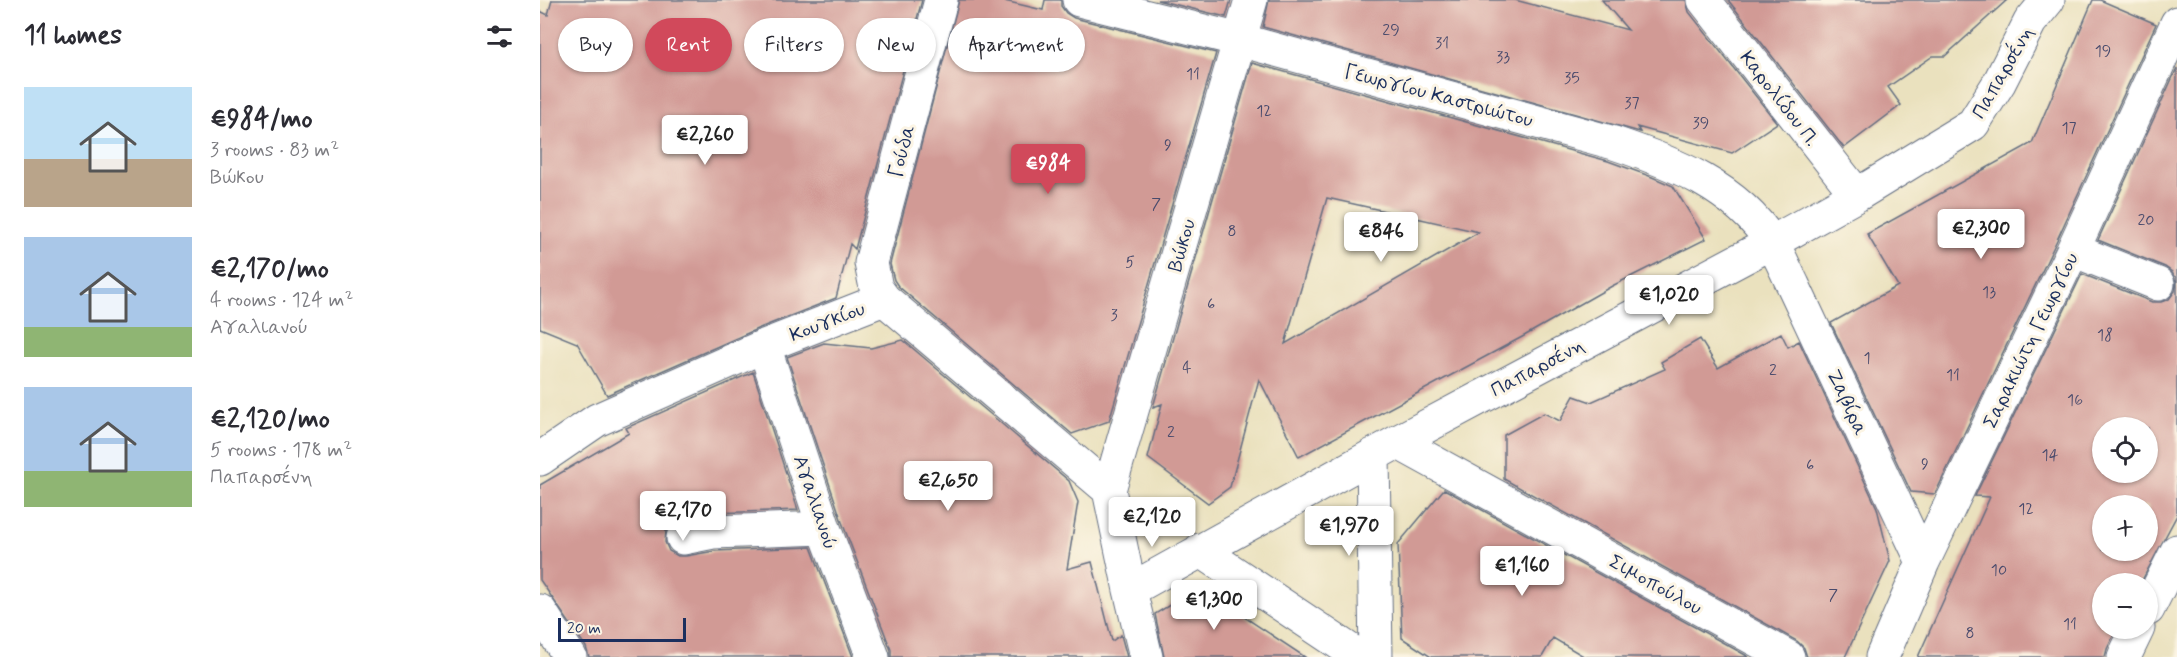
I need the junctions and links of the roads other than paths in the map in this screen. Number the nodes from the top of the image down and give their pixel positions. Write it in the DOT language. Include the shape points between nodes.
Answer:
graph roads {
  1 [pos="941,0"];
  2 [pos="1079,0"];
  3 [pos="1251,0"];
  4 [pos="1704,0"];
  5 [pos="2048,0"];
  6 [pos="2177,23"];
  7 [pos="1240,40"];
  8 [pos="1857,195"];
  9 [pos="1771,243"];
  10 [pos="2073,250"];
  11 [pos="2158,284"];
  12 [pos="884,299"];
  13 [pos="764,346"];
  14 [pos="1385,449"];
  15 [pos="540,459"];
  16 [pos="1109,490"];
  17 [pos="824,528"];
  18 [pos="683,538"];
  19 [pos="1200,550"];
  20 [pos="2177,551"];
  21 [pos="1923,562"];
  22 [pos="2158,589"];
  23 [pos="1130,590"];
  24 [pos="540,611"];
  25 [pos="2133,639"];
  26 [pos="570,657"];
  27 [pos="873,657"];
  28 [pos="1146,657"];
  29 [pos="1360,657"];
  30 [pos="1376,657"];
  31 [pos="1788,657"];
  32 [pos="1882,657"];
  33 [pos="2124,657"];
  1 -- 12 [label="street, Γούδα" via="871,263 876,288"];
  2 -- 7 [label="street, Γεωργίου Καστριώτου"];
  3 -- 7 [label="street, Βώκου"];
  4 -- 8 [label="street, Καρολίδου Π."];
  5 -- 8 [label="street, Παπαρσένη" via="2030,22 1973,124"];
  6 -- 10 [label="street, Σαρακιώτη Γεωργίου"];
  7 -- 9 [label="street, Γεωργίου Καστριώτου" via="1658,158 1715,186 1750,215"];
  7 -- 16 [label="street, Βώκου"];
  8 -- 9 [label="street, Παπαρσένη"];
  9 -- 14 [label="street, Παπαρσένη"];
  9 -- 21 [label="street, Ζαβίρα"];
  10 -- 11 [label="street"];
  10 -- 21 [label="street, Σαρακιώτη Γεωργίου"];
  12 -- 13 [label="street, Κουγκίου"];
  12 -- 16 [label="street, Κουγκίου"];
  13 -- 15 [label="street, Κουγκίου" via="597,420"];
  13 -- 17 [label="street, Αγαλιανού"];
  14 -- 19 [label="street, Παπαρσένη"];
  14 -- 30 [label="street"];
  14 -- 31 [label="street, Σιμοπούλου"];
  16 -- 23 [label="street"];
  17 -- 18 [label="street" via="713,532"];
  17 -- 27 [label="street, Αγαλιανού"];
  19 -- 23 [label="street, Παπαρσένη"];
  19 -- 29 [label="street"];
  20 -- 22 [label="street"];
  21 -- 32 [label="street, Σαρακιώτη Γεωργίου"];
  23 -- 28 [label="street"];
  24 -- 26 [label="street"];
  25 -- 33 [label="street"];
}
